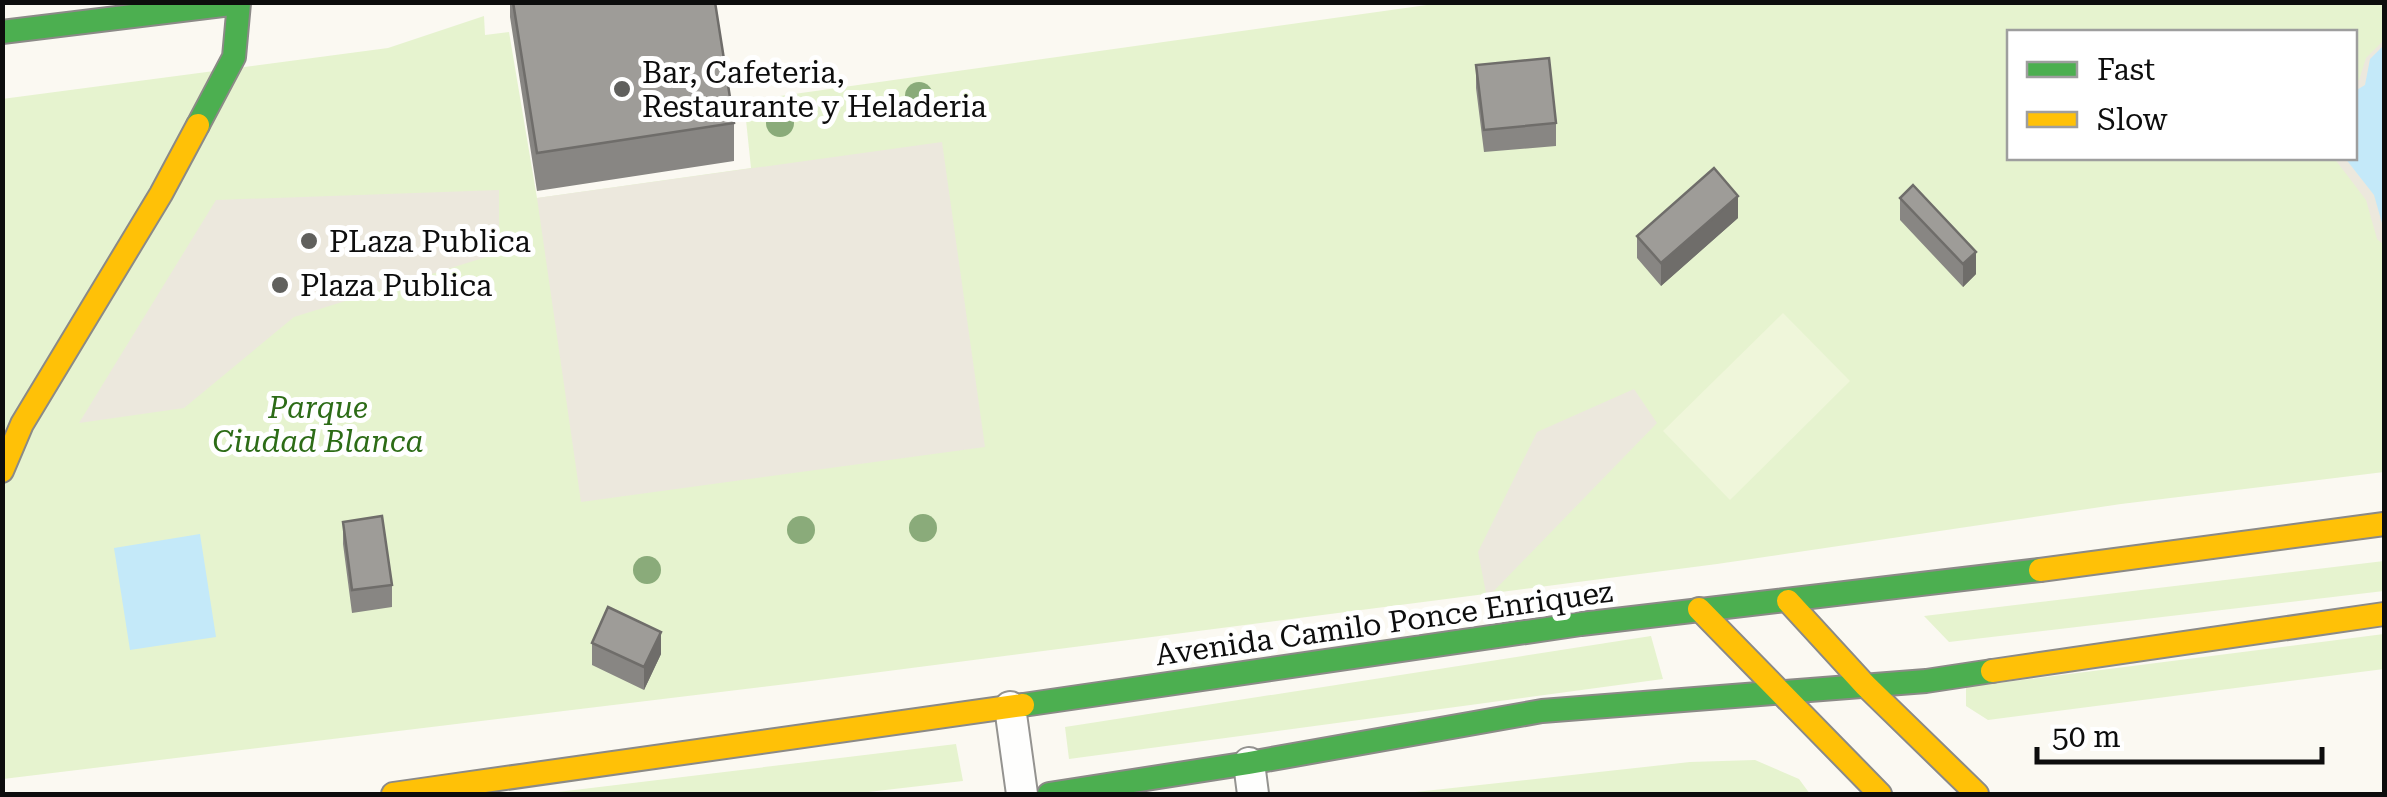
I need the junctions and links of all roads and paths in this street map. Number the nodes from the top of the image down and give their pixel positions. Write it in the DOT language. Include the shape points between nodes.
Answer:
graph roads {
  1 [pos="240,3"];
  2 [pos="2,32"];
  3 [pos="2,471"];
  4 [pos="2384,524"];
  5 [pos="1788,600"];
  6 [pos="1698,609"];
  7 [pos="2384,614"];
  8 [pos="1864,684"];
  9 [pos="1778,690"];
  10 [pos="1010,706"];
  11 [pos="1249,764"];
  12 [pos="392,794"];
  13 [pos="1022,794"];
  14 [pos="1050,794"];
  15 [pos="1253,794"];
  16 [pos="1875,794"];
  17 [pos="1977,794"];
  1 -- 2 [label="main road"];
  1 -- 3 [label="main road" via="234,57 161,194 22,424"];
  4 -- 5 [label="main road, Avenida Camilo Ponce Enriquez"];
  5 -- 6 [label="main road, Avenida Camilo Ponce Enriquez"];
  5 -- 8 [label="main road"];
  6 -- 9 [label="main road"];
  6 -- 10 [label="main road, Avenida Camilo Ponce Enriquez"];
  7 -- 8 [label="main road" via="1926,681"];
  8 -- 9 [label="main road"];
  8 -- 17 [label="main road"];
  9 -- 11 [label="main road" via="1542,711"];
  9 -- 16 [label="main road"];
  10 -- 12 [label="main road, Avenida Camilo Ponce Enriquez"];
  10 -- 13 [label="street"];
  11 -- 14 [label="main road"];
  11 -- 15 [label="street"];
}
